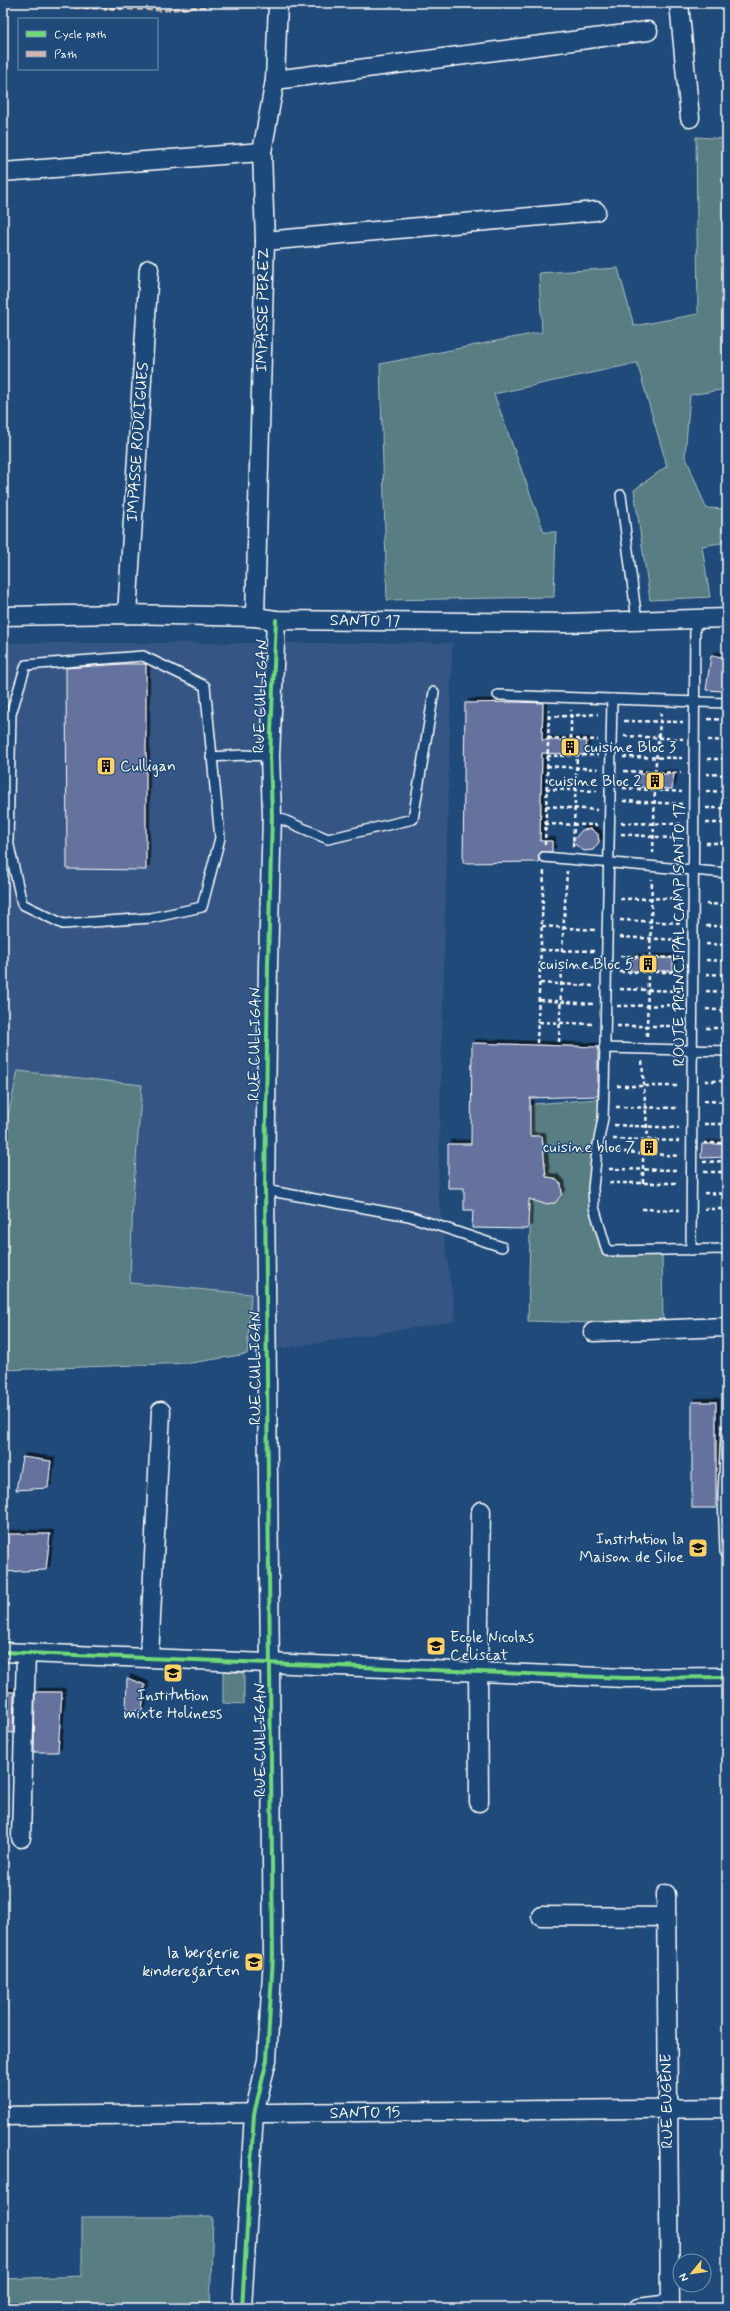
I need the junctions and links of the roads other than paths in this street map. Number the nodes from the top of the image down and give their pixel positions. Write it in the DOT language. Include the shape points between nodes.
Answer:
graph roads {
  1 [pos="278,3"];
  2 [pos="679,3"];
  3 [pos="648,31"];
  4 [pos="275,80"];
  5 [pos="690,118"];
  6 [pos="262,152"];
  7 [pos="3,172"];
  8 [pos="596,211"];
  9 [pos="265,241"];
  10 [pos="150,269"];
  11 [pos="620,494"];
  12 [pos="127,614"];
  13 [pos="3,616"];
  14 [pos="255,617"];
  15 [pos="727,618"];
  16 [pos="695,619"];
  17 [pos="276,620"];
  18 [pos="637,621"];
  19 [pos="434,692"];
  20 [pos="498,695"];
  21 [pos="612,699"];
  22 [pos="695,702"];
  23 [pos="727,703"];
  24 [pos="270,756"];
  25 [pos="211,757"];
  26 [pos="272,815"];
  27 [pos="544,857"];
  28 [pos="608,863"];
  29 [pos="694,870"];
  30 [pos="727,874"];
  31 [pos="604,1048"];
  32 [pos="692,1050"];
  33 [pos="727,1051"];
  34 [pos="265,1190"];
  35 [pos="502,1247"];
  36 [pos="727,1249"];
  37 [pos="691,1250"];
  38 [pos="727,1327"];
  39 [pos="593,1332"];
  40 [pos="160,1411"];
  41 [pos="726,1430"];
  42 [pos="481,1511"];
  43 [pos="727,1552"];
  44 [pos="3,1652"];
  45 [pos="26,1653"];
  46 [pos="149,1658"];
  47 [pos="271,1664"];
  48 [pos="478,1672"];
  49 [pos="727,1677"];
  50 [pos="479,1802"];
  51 [pos="21,1838"];
  52 [pos="666,1894"];
  53 [pos="542,1916"];
  54 [pos="666,1917"];
  55 [pos="667,2108"];
  56 [pos="727,2108"];
  57 [pos="254,2114"];
  58 [pos="3,2116"];
  59 [pos="670,2306"];
  60 [pos="242,2308"];
  61 [pos="638,2308"];
  1 -- 4 [label="street, IMPASSE PEREZ"];
  2 -- 5 [label="street"];
  3 -- 4 [label="street"];
  4 -- 6 [label="street, IMPASSE PEREZ"];
  6 -- 7 [label="street"];
  6 -- 9 [label="street, IMPASSE PEREZ"];
  8 -- 9 [label="street"];
  9 -- 14 [label="street, IMPASSE PEREZ"];
  10 -- 12 [label="street, IMPASSE RODRIGUES"];
  11 -- 18 [label="lane"];
  12 -- 13 [label="street, SANTO 17"];
  12 -- 14 [label="street, SANTO 17"];
  14 -- 17 [label="street, SANTO 17"];
  15 -- 16 [label="street, SANTO 17"];
  16 -- 18 [label="street, SANTO 17"];
  16 -- 22 [label="lane, ROUTE PRINCIPAL CAMP SANTO 17"];
  17 -- 18 [label="street, SANTO 17" via="565,623"];
  17 -- 24 [label="street, RUE CULLIGAN"];
  19 -- 26 [label="lane" via="413,819 328,839"];
  20 -- 21 [label="lane"];
  21 -- 22 [label="lane"];
  21 -- 28 [label="lane"];
  22 -- 23 [label="lane"];
  22 -- 29 [label="lane, ROUTE PRINCIPAL CAMP SANTO 17"];
  24 -- 25 [label="lane"];
  24 -- 26 [label="street, RUE CULLIGAN"];
  25 -- 25 [label="lane" via="205,686 143,656 26,665 11,714 8,841 22,904 63,924 151,918 202,907 220,838"];
  26 -- 34 [label="street, RUE CULLIGAN"];
  27 -- 28 [label="lane"];
  28 -- 29 [label="lane"];
  28 -- 31 [label="lane"];
  29 -- 30 [label="lane"];
  29 -- 32 [label="lane, ROUTE PRINCIPAL CAMP SANTO 17"];
  31 -- 32 [label="lane" via="644,1045"];
  31 -- 37 [label="lane" via="604,1118 593,1188 594,1207 607,1251"];
  32 -- 33 [label="lane"];
  32 -- 37 [label="lane, ROUTE PRINCIPAL CAMP SANTO 17"];
  34 -- 35 [label="lane" via="409,1216"];
  34 -- 47 [label="street, RUE CULLIGAN"];
  36 -- 37 [label="lane"];
  38 -- 39 [label="street"];
  40 -- 46 [label="street"];
  41 -- 43 [label="lane" via="723,1495"];
  42 -- 48 [label="street"];
  44 -- 45 [label="street"];
  45 -- 46 [label="street"];
  45 -- 51 [label="street"];
  46 -- 47 [label="street"];
  47 -- 48 [label="street"];
  47 -- 57 [label="street, RUE CULLIGAN" via="273,1956 267,2060"];
  48 -- 49 [label="street" via="625,1678"];
  48 -- 50 [label="street"];
  52 -- 54 [label="street, RUE EUGÈNE"];
  53 -- 54 [label="street"];
  54 -- 55 [label="street, RUE EUGÈNE"];
  55 -- 56 [label="street, SANTO 15"];
  55 -- 57 [label="street, SANTO 15"];
  55 -- 59 [label="street, RUE EUGÈNE"];
  57 -- 58 [label="street, SANTO 15"];
  57 -- 60 [label="street, RUE CULLIGAN"];
  59 -- 61 [label="street"];
}
